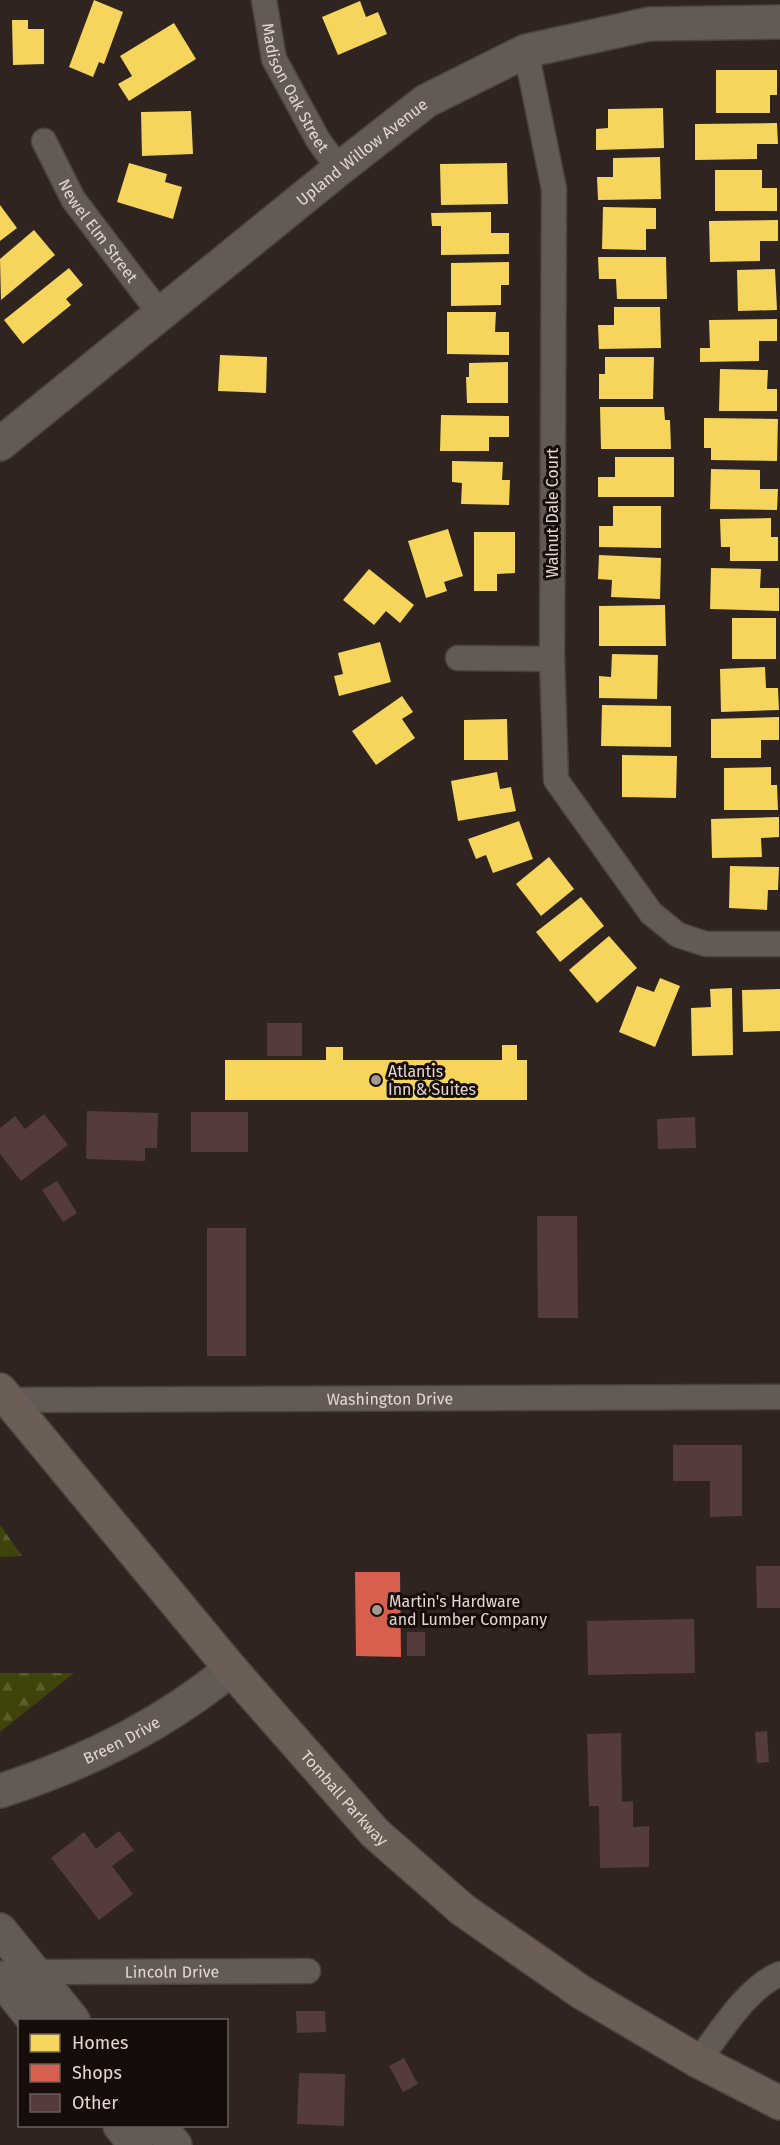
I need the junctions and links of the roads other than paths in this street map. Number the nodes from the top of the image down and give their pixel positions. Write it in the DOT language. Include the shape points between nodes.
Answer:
graph roads {
  1 [pos="264,0"];
  2 [pos="780,22"];
  3 [pos="526,51"];
  4 [pos="44,141"];
  5 [pos="339,169"];
  6 [pos="161,315"];
  7 [pos="4,443"];
  8 [pos="458,658"];
  9 [pos="552,659"];
  10 [pos="780,944"];
  11 [pos="3,1396"];
  12 [pos="780,1397"];
  13 [pos="231,1669"];
  14 [pos="0,1791"];
  15 [pos="0,1930"];
  16 [pos="309,1971"];
  17 [pos="34,1972"];
  18 [pos="780,1974"];
  19 [pos="0,1978"];
  20 [pos="33,2019"];
  21 [pos="72,2019"];
  22 [pos="698,2061"];
  23 [pos="780,2103"];
  24 [pos="121,2127"];
  25 [pos="160,2127"];
  26 [pos="136,2145"];
  27 [pos="175,2145"];
  1 -- 5 [label="street, Madison Oak Street" via="274,59 318,140"];
  2 -- 3 [label="street, Upland Willow Avenue" via="649,24"];
  3 -- 5 [label="street, Upland Willow Avenue" via="426,101"];
  3 -- 9 [label="street, Walnut Dale Court" via="554,189"];
  4 -- 6 [label="street, Newel Elm Street" via="73,199"];
  5 -- 6 [label="street, Upland Willow Avenue"];
  6 -- 7 [label="street, Upland Willow Avenue"];
  8 -- 9 [label="street"];
  9 -- 10 [label="street, Walnut Dale Court" via="556,780 651,914 678,935 706,944"];
  11 -- 12 [label="street, Washington Drive"];
  11 -- 13 [label="main road, Tomball Parkway"];
  13 -- 14 [label="street, Breen Drive" via="149,1726 95,1755"];
  13 -- 22 [label="main road, Tomball Parkway" via="375,1833 463,1910 581,1992"];
  15 -- 17 [label="street"];
  16 -- 17 [label="street, Lincoln Drive"];
  17 -- 21 [label="street"];
  18 -- 22 [label="street" via="745,2001"];
  19 -- 20 [label="street"];
  22 -- 23 [label="main road, Tomball Parkway"];
  24 -- 26 [label="street"];
  25 -- 27 [label="street"];
}
